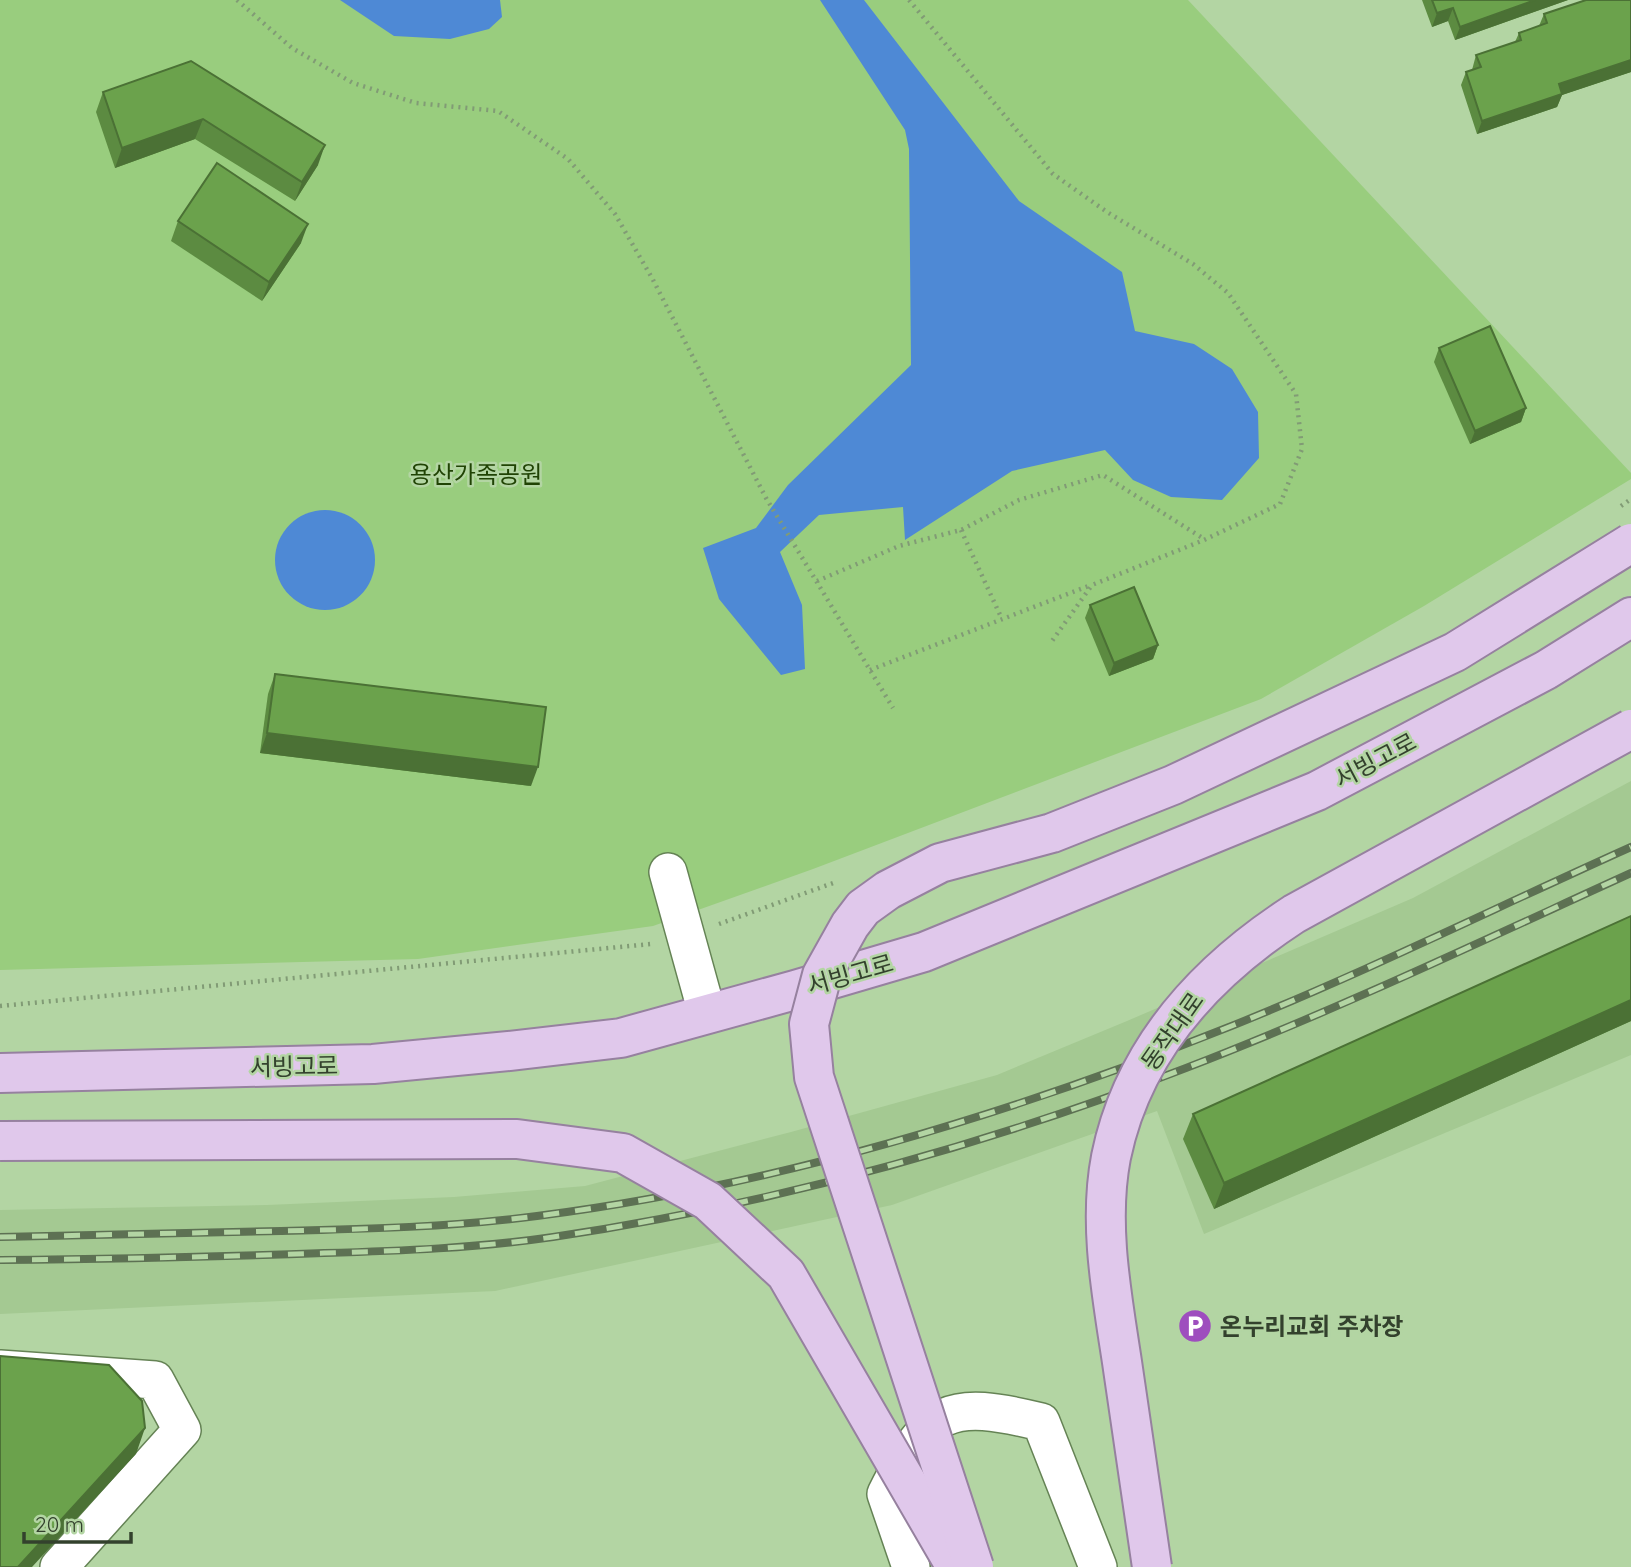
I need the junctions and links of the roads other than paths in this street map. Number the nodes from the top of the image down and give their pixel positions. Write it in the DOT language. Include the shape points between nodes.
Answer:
graph roads {
  1 [pos="1631,543"];
  2 [pos="1631,617"];
  3 [pos="1631,729"];
  4 [pos="668,873"];
  5 [pos="707,1013"];
  6 [pos="0,1073"];
  7 [pos="0,1141"];
  8 [pos="0,1369"];
  9 [pos="59,1567"];
  10 [pos="911,1567"];
  11 [pos="956,1567"];
  12 [pos="974,1567"];
  13 [pos="1098,1567"];
  14 [pos="1152,1567"];
  1 -- 12 [label="main road, bridge" via="1455,652 1173,785 1052,833 920,871 863,908 849,925 830,956 815,995 809,1024 814,1077"];
  2 -- 5 [label="main road, 서빙고로" via="1546,670 1317,791 924,953"];
  3 -- 14 [label="main road, 동작대로, bridge" via="1264,934 1182,1007 1147,1062 1111,1156 1107,1253"];
  4 -- 5 [label="street"];
  5 -- 6 [label="main road, 서빙고로" via="621,1038 373,1063"];
  7 -- 11 [label="main road, bridge" via="517,1139 623,1153 708,1201 786,1274"];
  8 -- 9 [label="street" via="155,1380 182,1430"];
  10 -- 13 [label="street" via="886,1494 909,1448 946,1414 992,1410 1041,1422"];
}
